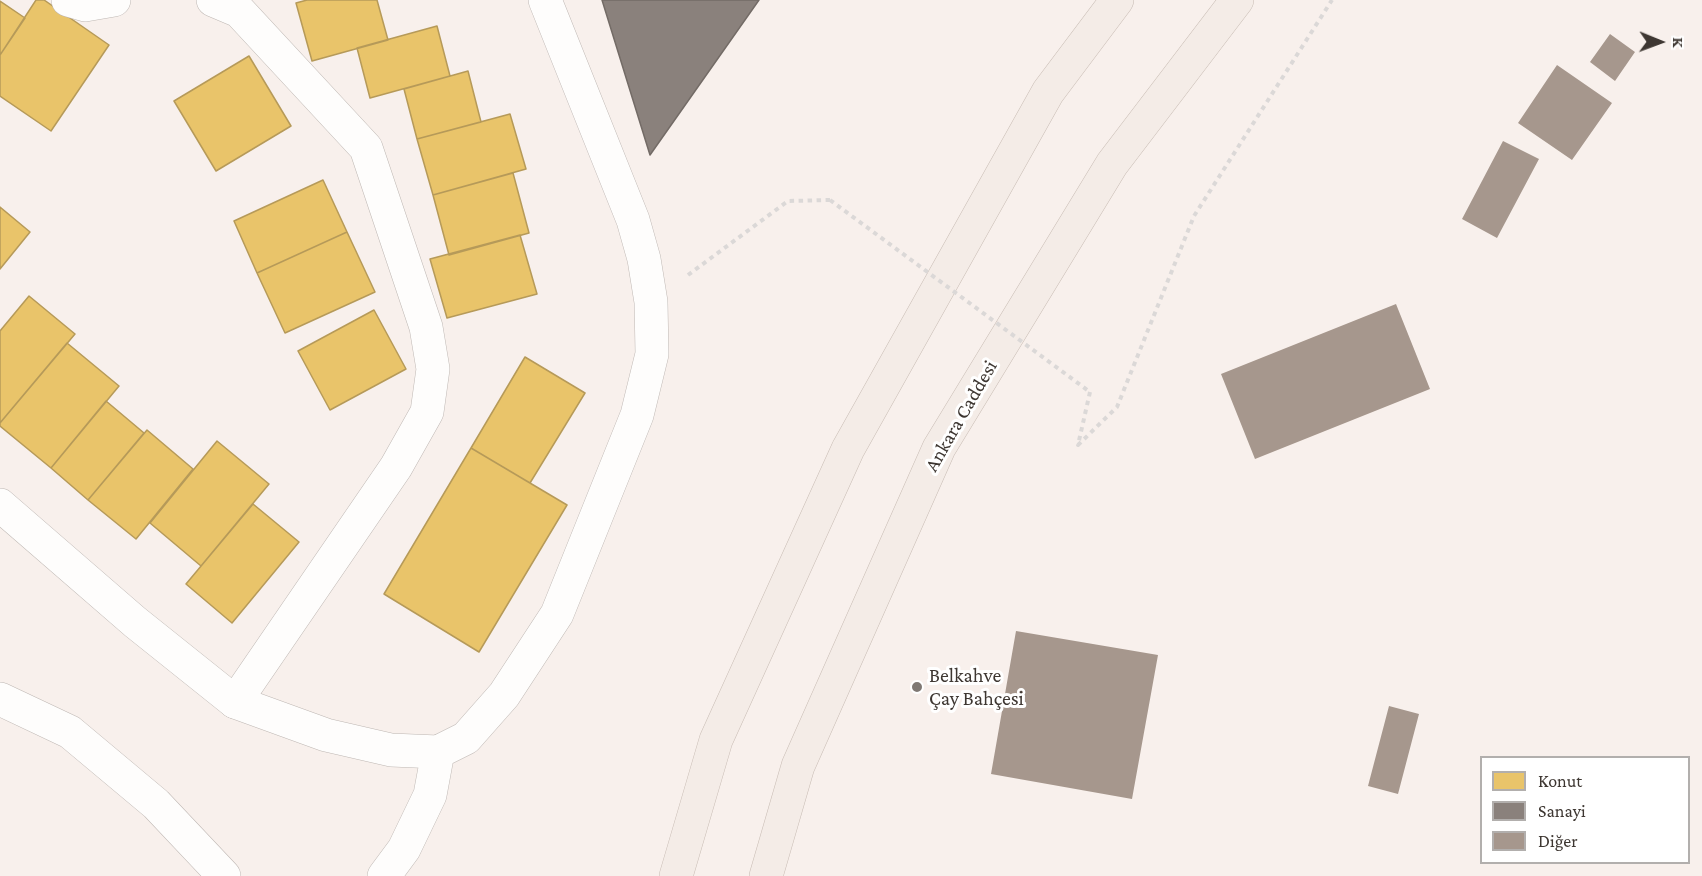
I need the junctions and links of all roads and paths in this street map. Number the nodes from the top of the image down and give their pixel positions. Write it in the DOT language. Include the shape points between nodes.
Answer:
graph roads {
  1 [pos="213,0"];
  2 [pos="545,0"];
  3 [pos="1117,0"];
  4 [pos="1237,0"];
  5 [pos="1332,0"];
  6 [pos="651,302"];
  7 [pos="0,505"];
  8 [pos="0,699"];
  9 [pos="235,702"];
  10 [pos="438,752"];
  11 [pos="224,876"];
  12 [pos="384,876"];
  13 [pos="676,876"];
  14 [pos="766,876"];
  1 -- 9 [label="street" via="239,11 366,148 426,327 433,369 427,412 396,467"];
  2 -- 6 [label="street" via="633,220"];
  3 -- 13 [label="highway" via="1048,92 848,448 716,740"];
  4 -- 14 [label="highway, Ankara Caddesi" via="1112,164 939,448 798,766"];
  5 -- 6 [label="path, bridge" via="1194,216 1117,407 1078,445 1090,393 830,200 788,201"];
  6 -- 10 [label="street" via="652,354 637,415 557,614 504,695 466,738"];
  7 -- 9 [label="street"];
  8 -- 11 [label="street" via="70,732 156,804"];
  9 -- 10 [label="street" via="326,735 391,750"];
  10 -- 12 [label="street" via="430,795 404,849"];
}
